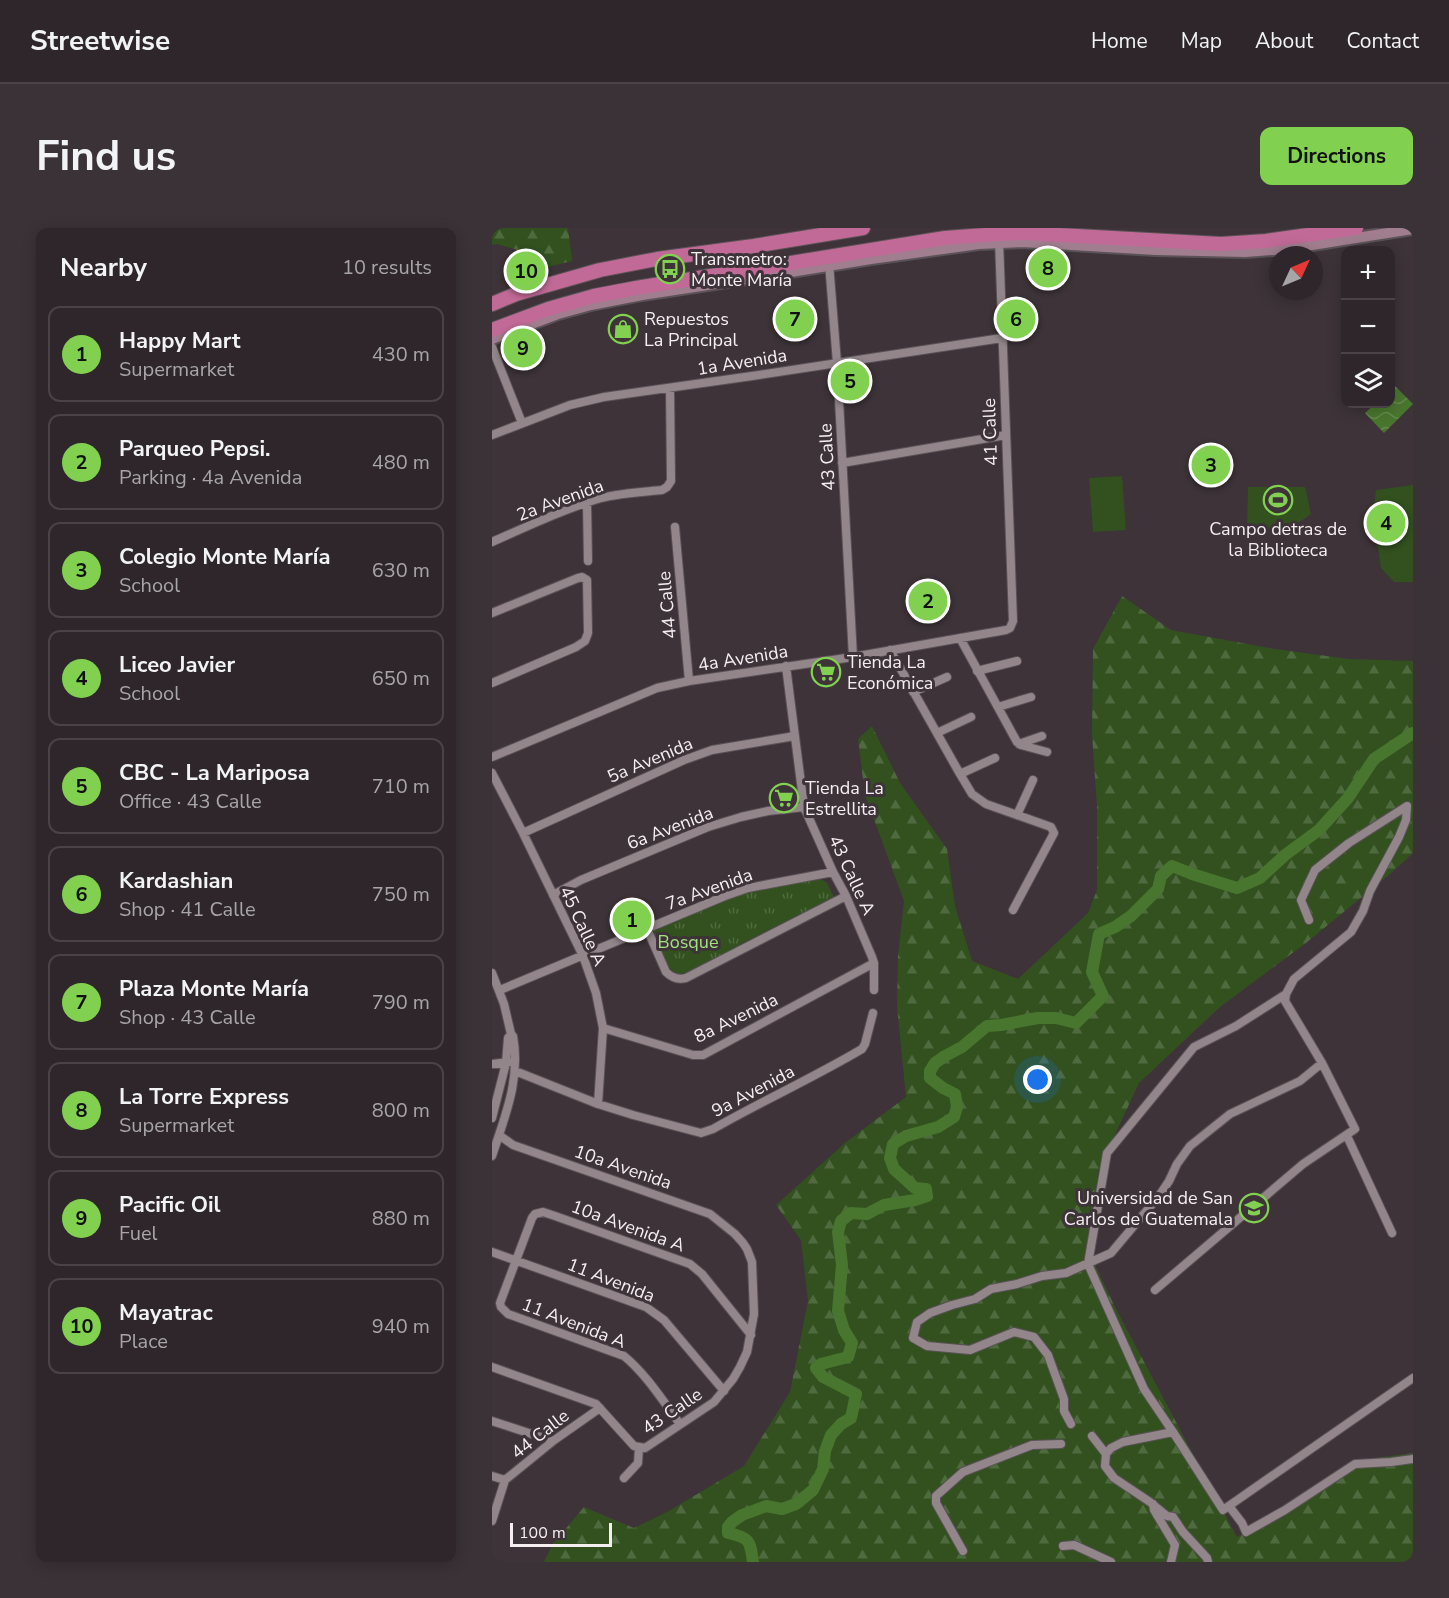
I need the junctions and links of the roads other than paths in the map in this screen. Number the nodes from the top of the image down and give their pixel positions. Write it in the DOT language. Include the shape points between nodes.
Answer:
graph roads {
  1 [pos="863,228"];
  2 [pos="1356,228"];
  3 [pos="1413,229"];
  4 [pos="998,238"];
  5 [pos="829,261"];
  6 [pos="636,288"];
  7 [pos="680,288"];
  8 [pos="492,304"];
  9 [pos="492,330"];
  10 [pos="1002,338"];
  11 [pos="492,339"];
  12 [pos="492,347"];
  13 [pos="837,363"];
  14 [pos="670,388"];
  15 [pos="522,423"];
  16 [pos="492,435"];
  17 [pos="1006,435"];
  18 [pos="842,463"];
  19 [pos="587,503"];
  20 [pos="675,527"];
  21 [pos="492,542"];
  22 [pos="588,561"];
  23 [pos="492,614"];
  24 [pos="1010,628"];
  25 [pos="960,638"];
  26 [pos="890,650"];
  27 [pos="854,657"];
  28 [pos="1017,661"];
  29 [pos="786,666"];
  30 [pos="977,671"];
  31 [pos="947,677"];
  32 [pos="689,681"];
  33 [pos="492,683"];
  34 [pos="913,692"];
  35 [pos="1031,698"];
  36 [pos="998,707"];
  37 [pos="971,717"];
  38 [pos="937,733"];
  39 [pos="795,736"];
  40 [pos="1042,736"];
  41 [pos="1019,744"];
  42 [pos="1047,752"];
  43 [pos="492,757"];
  44 [pos="995,758"];
  45 [pos="492,773"];
  46 [pos="960,774"];
  47 [pos="1033,780"];
  48 [pos="804,807"];
  49 [pos="1017,815"];
  50 [pos="523,832"];
  51 [pos="833,872"];
  52 [pos="553,895"];
  53 [pos="846,896"];
  54 [pos="1013,910"];
  55 [pos="1309,920"];
  56 [pos="647,929"];
  57 [pos="583,956"];
  58 [pos="874,963"];
  59 [pos="492,973"];
  60 [pos="500,990"];
  61 [pos="874,990"];
  62 [pos="1286,994"];
  63 [pos="873,1013"];
  64 [pos="603,1028"];
  65 [pos="511,1034"];
  66 [pos="514,1057"];
  67 [pos="1322,1063"];
  68 [pos="492,1064"];
  69 [pos="506,1064"];
  70 [pos="514,1071"];
  71 [pos="598,1104"];
  72 [pos="492,1118"];
  73 [pos="499,1135"];
  74 [pos="1347,1136"];
  75 [pos="513,1145"];
  76 [pos="493,1153"];
  77 [pos="1392,1233"];
  78 [pos="735,1234"];
  79 [pos="492,1252"];
  80 [pos="517,1261"];
  81 [pos="1088,1264"];
  82 [pos="1155,1290"];
  83 [pos="751,1335"];
  84 [pos="492,1367"];
  85 [pos="1413,1378"];
  86 [pos="724,1391"];
  87 [pos="600,1407"];
  88 [pos="492,1421"];
  89 [pos="680,1424"];
  90 [pos="1071,1424"];
  91 [pos="1173,1432"];
  92 [pos="1092,1436"];
  93 [pos="553,1441"];
  94 [pos="1061,1444"];
  95 [pos="642,1448"];
  96 [pos="1106,1454"];
  97 [pos="1413,1459"];
  98 [pos="492,1476"];
  99 [pos="624,1478"];
  100 [pos="505,1480"];
  101 [pos="1152,1504"];
  102 [pos="1229,1506"];
  103 [pos="492,1521"];
  104 [pos="1063,1546"];
  105 [pos="963,1551"];
  106 [pos="1111,1562"];
  107 [pos="1172,1562"];
  108 [pos="1208,1562"];
  1 -- 8 [label="highway" via="600,270"];
  2 -- 4 [label="highway" via="1221,244 1063,235"];
  3 -- 4 [label="street" via="1245,252 1155,250"];
  4 -- 5 [label="highway" via="945,238"];
  4 -- 10 [label="street, 41 Calle"];
  5 -- 6 [label="highway"];
  5 -- 7 [label="street" via="760,277"];
  5 -- 13 [label="street, 43 Calle"];
  6 -- 7 [label="highway"];
  6 -- 9 [label="highway" via="548,309"];
  7 -- 11 [label="street" via="572,310"];
  10 -- 13 [label="street, 1a Avenida"];
  10 -- 17 [label="street, 41 Calle"];
  12 -- 15 [label="street"];
  13 -- 14 [label="street, 1a Avenida"];
  13 -- 18 [label="street, 43 Calle"];
  14 -- 15 [label="street, 1a Avenida" via="587,400"];
  14 -- 19 [label="street, 2a Avenida" via="671,481 667,487"];
  15 -- 16 [label="street, 1a Avenida"];
  17 -- 18 [label="street"];
  17 -- 24 [label="street, 41 Calle" via="1013,621"];
  18 -- 27 [label="street, 43 Calle"];
  19 -- 21 [label="street, 2a Avenida"];
  19 -- 22 [label="street"];
  20 -- 32 [label="street, 44 Calle"];
  23 -- 33 [label="street" via="578,578 587,580 585,641"];
  24 -- 25 [label="street, 4a Avenida"];
  25 -- 26 [label="street, 4a Avenida"];
  25 -- 30 [label="street"];
  26 -- 27 [label="street, 4a Avenida"];
  26 -- 34 [label="street"];
  27 -- 29 [label="street, 4a Avenida"];
  28 -- 30 [label="street"];
  29 -- 32 [label="street, 4a Avenida"];
  29 -- 39 [label="street, 43 Calle A"];
  30 -- 36 [label="street"];
  31 -- 34 [label="street"];
  32 -- 43 [label="street, 4a Avenida" via="657,688"];
  34 -- 38 [label="street"];
  35 -- 36 [label="street"];
  36 -- 41 [label="street"];
  37 -- 38 [label="street"];
  38 -- 46 [label="street"];
  39 -- 48 [label="street, 43 Calle A"];
  39 -- 50 [label="street, 5a Avenida" via="712,750"];
  40 -- 41 [label="street"];
  41 -- 42 [label="street"];
  44 -- 46 [label="street"];
  45 -- 50 [label="street, 45 Calle A"];
  46 -- 49 [label="street" via="978,799"];
  47 -- 49 [label="street"];
  48 -- 51 [label="street, 43 Calle A"];
  48 -- 52 [label="street, 6a Avenida" via="741,817 708,827"];
  49 -- 54 [label="street" via="1051,827 1054,834"];
  50 -- 52 [label="street, 45 Calle A"];
  51 -- 53 [label="street, 43 Calle A"];
  51 -- 56 [label="street, 7a Avenida" via="748,888"];
  52 -- 57 [label="street, 45 Calle A"];
  53 -- 56 [label="street" via="681,980 670,976 661,963"];
  53 -- 58 [label="street, 43 Calle A"];
  55 -- 62 [label="street" via="1301,900 1315,870 1407,806 1399,837 1351,932 1294,979"];
  56 -- 57 [label="street, 7a Avenida"];
  57 -- 60 [label="street, 7a Avenida"];
  57 -- 64 [label="street, 45 Calle A"];
  58 -- 61 [label="street, 43 Calle A"];
  58 -- 64 [label="street, 8a Avenida" via="703,1055"];
  59 -- 60 [label="street"];
  60 -- 65 [label="street"];
  62 -- 67 [label="street" via="1285,1001"];
  62 -- 81 [label="street" via="1194,1047 1107,1153"];
  63 -- 71 [label="street, 9a Avenida" via="862,1049 701,1133"];
  64 -- 71 [label="street, 45 Calle A"];
  65 -- 66 [label="street"];
  65 -- 69 [label="street"];
  66 -- 69 [label="street"];
  66 -- 70 [label="street"];
  67 -- 74 [label="street" via="1355,1129"];
  67 -- 81 [label="street" via="1300,1081 1230,1114 1190,1146 1159,1196 1111,1253"];
  68 -- 69 [label="street"];
  69 -- 72 [label="street"];
  70 -- 71 [label="street, 9a Avenida"];
  70 -- 73 [label="street" via="511,1101"];
  73 -- 75 [label="street, 10a Avenida"];
  73 -- 76 [label="street"];
  74 -- 77 [label="street"];
  74 -- 82 [label="street" via="1303,1164"];
  75 -- 76 [label="street"];
  75 -- 78 [label="street, 10a Avenida" via="710,1214"];
  78 -- 83 [label="street, 43 Calle" via="752,1262"];
  79 -- 80 [label="street, 11 Avenida"];
  80 -- 83 [label="street, 10a Avenida A" via="532,1218 543,1212 690,1264"];
  80 -- 86 [label="street, 11 Avenida" via="656,1313"];
  80 -- 89 [label="street, 11 Avenida A" via="501,1307 508,1314 624,1356"];
  81 -- 90 [label="street" via="1066,1273 991,1289 975,1299 930,1313 917,1322 913,1338 927,1346 970,1350 1014,1332 1034,1337 1048,1355"];
  81 -- 91 [label="street" via="1144,1389"];
  83 -- 86 [label="street, 43 Calle" via="740,1367"];
  84 -- 87 [label="street"];
  85 -- 102 [label="street"];
  86 -- 89 [label="street, 43 Calle"];
  87 -- 93 [label="street, 44 Calle"];
  87 -- 95 [label="street" via="634,1446"];
  88 -- 93 [label="street"];
  89 -- 95 [label="street, 43 Calle"];
  91 -- 96 [label="street" via="1123,1442"];
  91 -- 102 [label="street" via="1224,1510"];
  92 -- 96 [label="street"];
  93 -- 100 [label="street, 44 Calle"];
  94 -- 105 [label="street" via="1032,1445 963,1472 936,1496 936,1503"];
  95 -- 99 [label="street" via="638,1463"];
  96 -- 101 [label="street" via="1105,1467 1114,1478"];
  97 -- 102 [label="street" via="1355,1464 1246,1532"];
  98 -- 100 [label="street"];
  100 -- 103 [label="street, 44 Calle"];
  101 -- 107 [label="street" via="1175,1545"];
  101 -- 108 [label="street" via="1173,1517"];
  104 -- 106 [label="street" via="1074,1545"];
}
